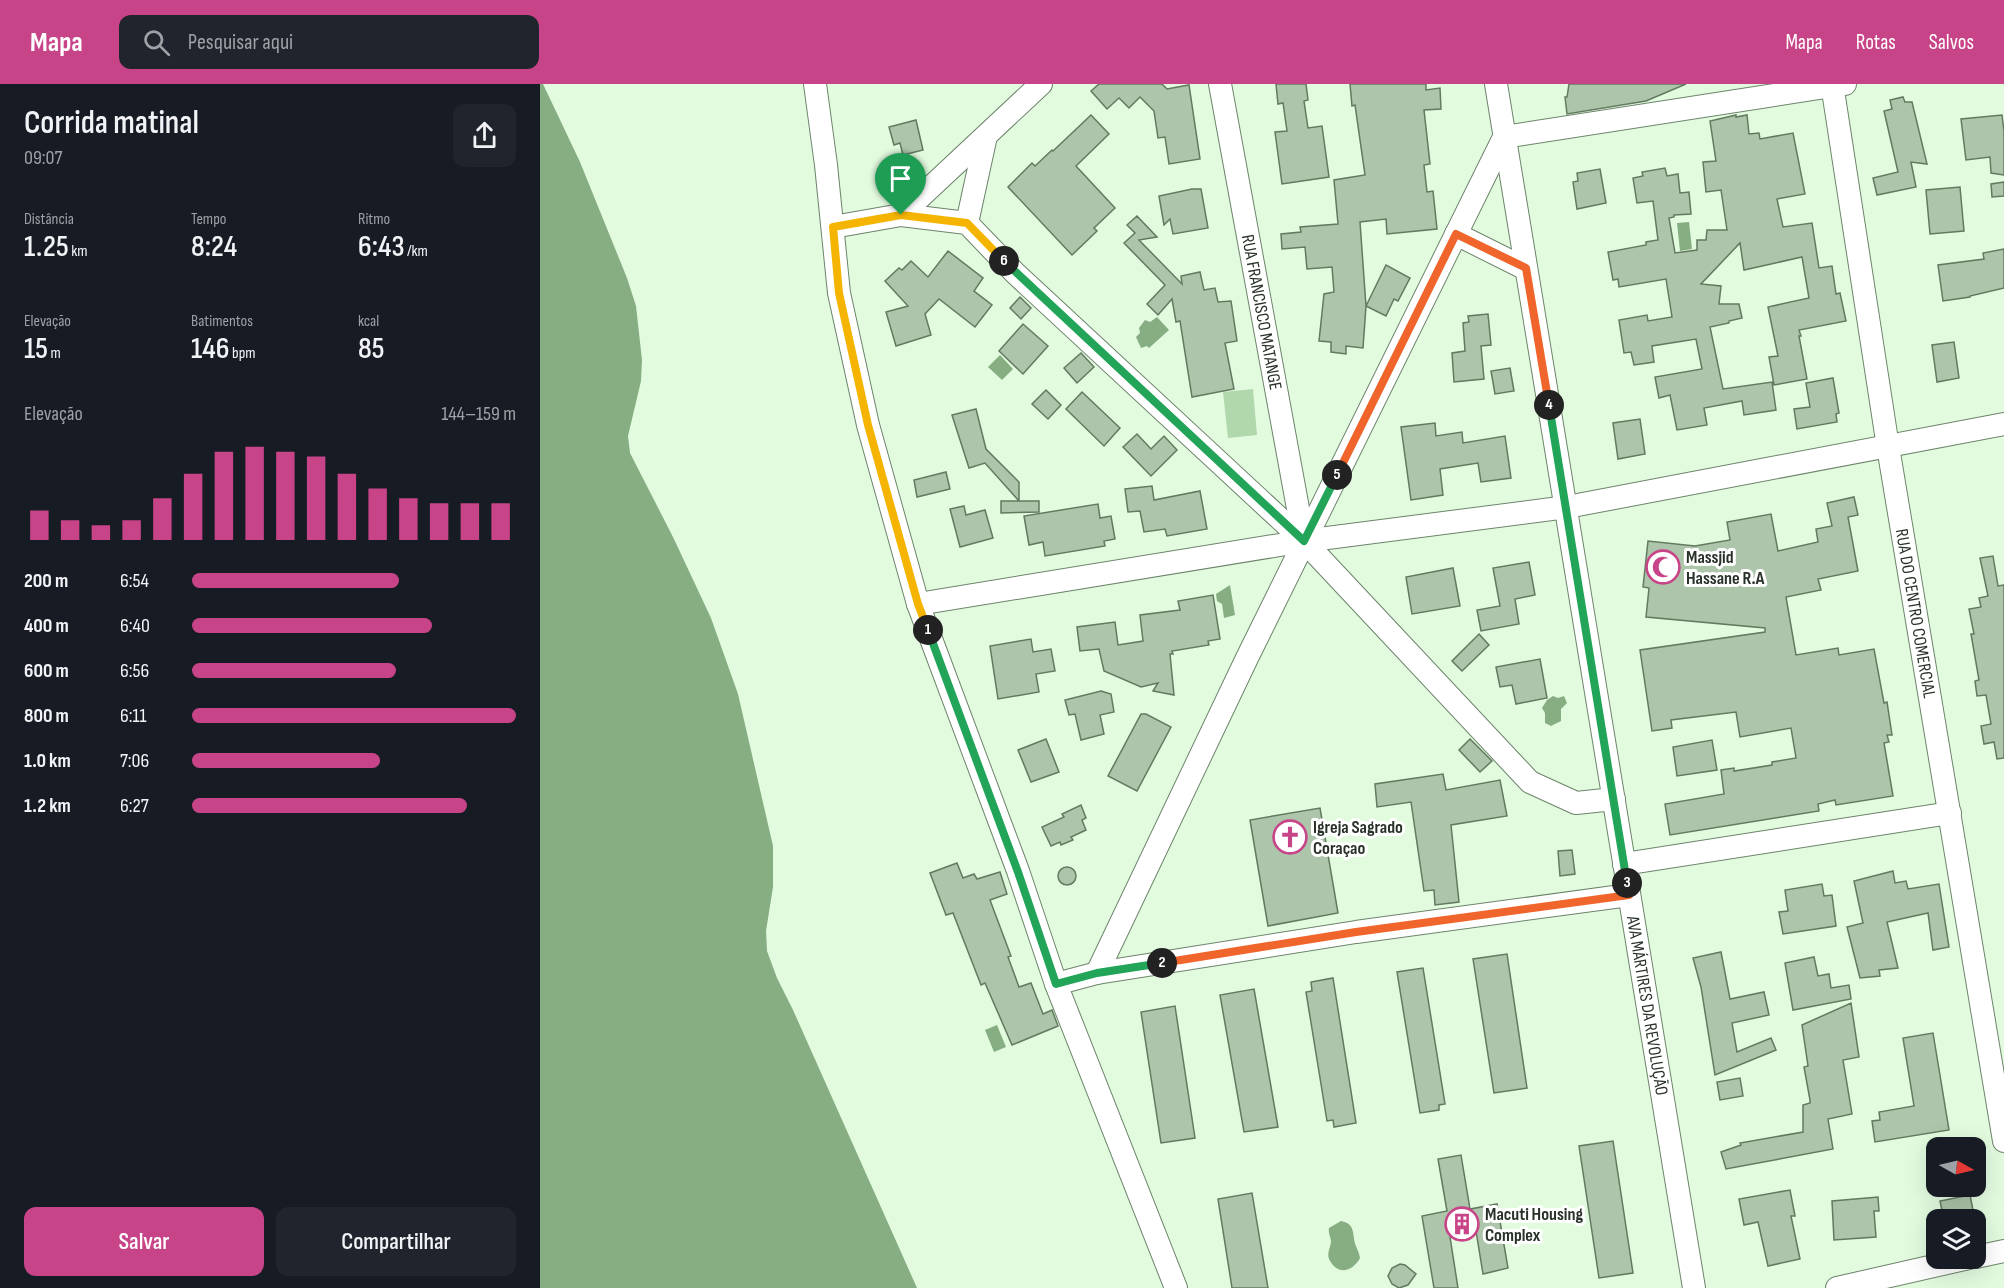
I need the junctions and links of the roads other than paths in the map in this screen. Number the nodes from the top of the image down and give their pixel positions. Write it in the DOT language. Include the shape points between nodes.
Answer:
graph roads {
  1 [pos="815,84"];
  2 [pos="1041,84"];
  3 [pos="1220,84"];
  4 [pos="1496,84"];
  5 [pos="1837,85"];
  6 [pos="986,136"];
  7 [pos="1504,137"];
  8 [pos="901,215"];
  9 [pos="967,223"];
  10 [pos="833,227"];
  11 [pos="1456,234"];
  12 [pos="1526,268"];
  13 [pos="2004,424"];
  14 [pos="1888,447"];
  15 [pos="1567,507"];
  16 [pos="1304,541"];
  17 [pos="918,604"];
  18 [pos="1614,799"];
  19 [pos="1950,813"];
  20 [pos="1624,864"];
  21 [pos="1629,895"];
  22 [pos="1097,973"];
  23 [pos="1056,984"];
  24 [pos="2004,1141"];
  25 [pos="2004,1251"];
  26 [pos="1986,1255"];
  27 [pos="1926,1268"];
  28 [pos="1176,1288"];
  29 [pos="1694,1288"];
  30 [pos="1837,1288"];
  1 -- 10 [label="street"];
  2 -- 6 [label="street"];
  3 -- 16 [label="street, RUA FRANCISCO MATANGE"];
  4 -- 7 [label="street, AVA MÁRTIRES DA REVOLUÇÃO"];
  5 -- 7 [label="street"];
  5 -- 14 [label="street, RUA DO CENTRO COMERCIAL"];
  6 -- 8 [label="street"];
  6 -- 9 [label="street"];
  7 -- 11 [label="street"];
  7 -- 12 [label="street, AVA MÁRTIRES DA REVOLUÇÃO"];
  8 -- 9 [label="street"];
  8 -- 10 [label="street"];
  9 -- 16 [label="street"];
  10 -- 17 [label="street" via="839,293 868,425"];
  11 -- 12 [label="street"];
  11 -- 16 [label="street"];
  12 -- 15 [label="street, AVA MÁRTIRES DA REVOLUÇÃO"];
  13 -- 14 [label="street"];
  14 -- 15 [label="street"];
  14 -- 19 [label="street, RUA DO CENTRO COMERCIAL"];
  15 -- 16 [label="street"];
  15 -- 18 [label="street, AVA MÁRTIRES DA REVOLUÇÃO"];
  16 -- 17 [label="street"];
  16 -- 18 [label="street" via="1530,782 1576,803"];
  16 -- 22 [label="street"];
  17 -- 23 [label="street"];
  18 -- 20 [label="street, AVA MÁRTIRES DA REVOLUÇÃO"];
  19 -- 20 [label="street"];
  19 -- 24 [label="street, RUA DO CENTRO COMERCIAL"];
  20 -- 21 [label="street, AVA MÁRTIRES DA REVOLUÇÃO"];
  21 -- 22 [label="street"];
  21 -- 29 [label="street, AVA MÁRTIRES DA REVOLUÇÃO"];
  22 -- 23 [label="street"];
  23 -- 28 [label="street"];
  25 -- 26 [label="street"];
  27 -- 30 [label="street"];
}
